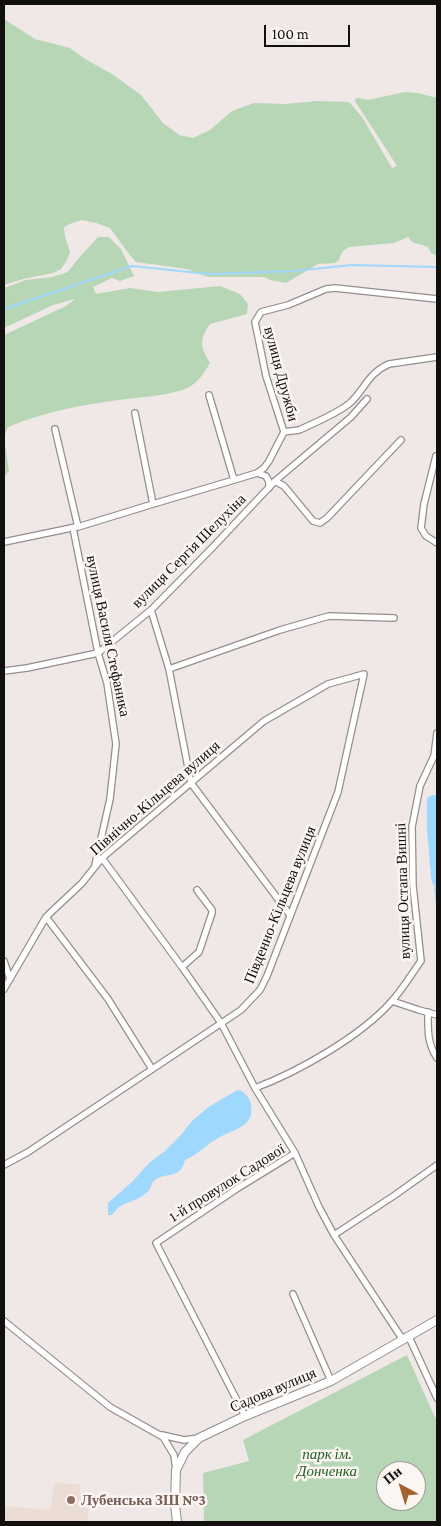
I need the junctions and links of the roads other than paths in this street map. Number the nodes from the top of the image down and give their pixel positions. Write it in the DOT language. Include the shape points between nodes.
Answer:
graph roads {
  1 [pos="437,299"];
  2 [pos="437,357"];
  3 [pos="208,395"];
  4 [pos="367,399"];
  5 [pos="135,413"];
  6 [pos="55,429"];
  7 [pos="284,432"];
  8 [pos="401,440"];
  9 [pos="436,456"];
  10 [pos="257,473"];
  11 [pos="234,480"];
  12 [pos="276,481"];
  13 [pos="268,488"];
  14 [pos="153,504"];
  15 [pos="76,528"];
  16 [pos="4,542"];
  17 [pos="437,543"];
  18 [pos="151,610"];
  19 [pos="394,618"];
  20 [pos="98,653"];
  21 [pos="169,669"];
  22 [pos="4,671"];
  23 [pos="364,674"];
  24 [pos="437,733"];
  25 [pos="191,783"];
  26 [pos="102,858"];
  27 [pos="94,868"];
  28 [pos="197,890"];
  29 [pos="290,915"];
  30 [pos="46,917"];
  31 [pos="4,961"];
  32 [pos="182,967"];
  33 [pos="10,979"];
  34 [pos="4,989"];
  35 [pos="392,1001"];
  36 [pos="428,1012"];
  37 [pos="437,1015"];
  38 [pos="221,1023"];
  39 [pos="437,1058"];
  40 [pos="152,1069"];
  41 [pos="255,1088"];
  42 [pos="295,1153"];
  43 [pos="4,1165"];
  44 [pos="437,1165"];
  45 [pos="334,1235"];
  46 [pos="293,1294"];
  47 [pos="437,1320"];
  48 [pos="4,1321"];
  49 [pos="406,1339"];
  50 [pos="331,1381"];
  51 [pos="437,1398"];
  52 [pos="246,1416"];
  53 [pos="160,1434"];
  54 [pos="199,1438"];
  55 [pos="176,1470"];
  56 [pos="177,1522"];
  1 -- 7 [label="street, вулиця Дружби" via="335,288 261,312 255,322 266,376"];
  2 -- 7 [label="street, вулиця Дружби" via="388,364 370,378 351,402 297,430"];
  3 -- 11 [label="street"];
  4 -- 12 [label="street, вулиця Сергія Шелухіна" via="351,417"];
  5 -- 14 [label="street"];
  6 -- 15 [label="street"];
  7 -- 10 [label="street, вулиця Дружби" via="266,465"];
  8 -- 12 [label="street" via="320,523 314,521"];
  9 -- 17 [label="street" via="421,528"];
  10 -- 11 [label="street"];
  10 -- 13 [label="street" via="266,476"];
  11 -- 14 [label="street"];
  12 -- 13 [label="street, вулиця Сергія Шелухіна"];
  13 -- 18 [label="street, вулиця Сергія Шелухіна"];
  14 -- 15 [label="street"];
  15 -- 16 [label="street"];
  15 -- 20 [label="street, вулиця Василя Стефаника"];
  18 -- 20 [label="street, вулиця Сергія Шелухіна"];
  18 -- 21 [label="street"];
  19 -- 21 [label="street" via="329,616"];
  20 -- 22 [label="street, вулиця Сергія Шелухіна"];
  20 -- 27 [label="street, вулиця Василя Стефаника" via="108,683 116,744 110,799"];
  21 -- 25 [label="street"];
  23 -- 25 [label="street, Північно-Кільцева вулиця" via="328,684 264,721"];
  23 -- 29 [label="street, Південно-Кільцева вулиця" via="338,792"];
  24 -- 35 [label="street, вулиця Остапа Вишні" via="434,756 420,786 412,828 413,886 421,961"];
  25 -- 26 [label="street, Північно-Кільцева вулиця"];
  25 -- 29 [label="street"];
  26 -- 27 [label="street, Північно-Кільцева вулиця"];
  26 -- 32 [label="street"];
  27 -- 30 [label="street, Північно-Кільцева вулиця"];
  28 -- 32 [label="street" via="212,913 199,952"];
  29 -- 38 [label="street, Південно-Кільцева вулиця" via="260,990 241,1010"];
  30 -- 33 [label="street, Північно-Кільцева вулиця"];
  30 -- 40 [label="street" via="108,999"];
  31 -- 33 [label="street"];
  32 -- 38 [label="street"];
  33 -- 34 [label="street, Північно-Кільцева вулиця"];
  35 -- 36 [label="street"];
  35 -- 41 [label="street, вулиця Остапа Вишні" via="329,1050 286,1075"];
  36 -- 37 [label="street"];
  36 -- 39 [label="street" via="427,1032"];
  38 -- 40 [label="street, Південно-Кільцева вулиця"];
  38 -- 41 [label="street"];
  40 -- 43 [label="street, Південно-Кільцева вулиця"];
  41 -- 42 [label="street"];
  42 -- 45 [label="street, 1-й провулок Садової"];
  42 -- 52 [label="street, 1-й провулок Садової" via="156,1243"];
  44 -- 45 [label="street"];
  45 -- 49 [label="street, 1-й провулок Садової"];
  46 -- 50 [label="street"];
  47 -- 49 [label="main road, Садова вулиця"];
  48 -- 53 [label="street" via="110,1407"];
  49 -- 50 [label="main road, Садова вулиця"];
  49 -- 51 [label="street, 1-й провулок Садової"];
  50 -- 52 [label="main road, Садова вулиця"];
  52 -- 54 [label="main road, Садова вулиця"];
  53 -- 54 [label="street" via="184,1440"];
  53 -- 55 [label="street" via="174,1455"];
  54 -- 55 [label="main road, Садова вулиця" via="185,1452"];
  55 -- 56 [label="main road, Садова вулиця"];
}
